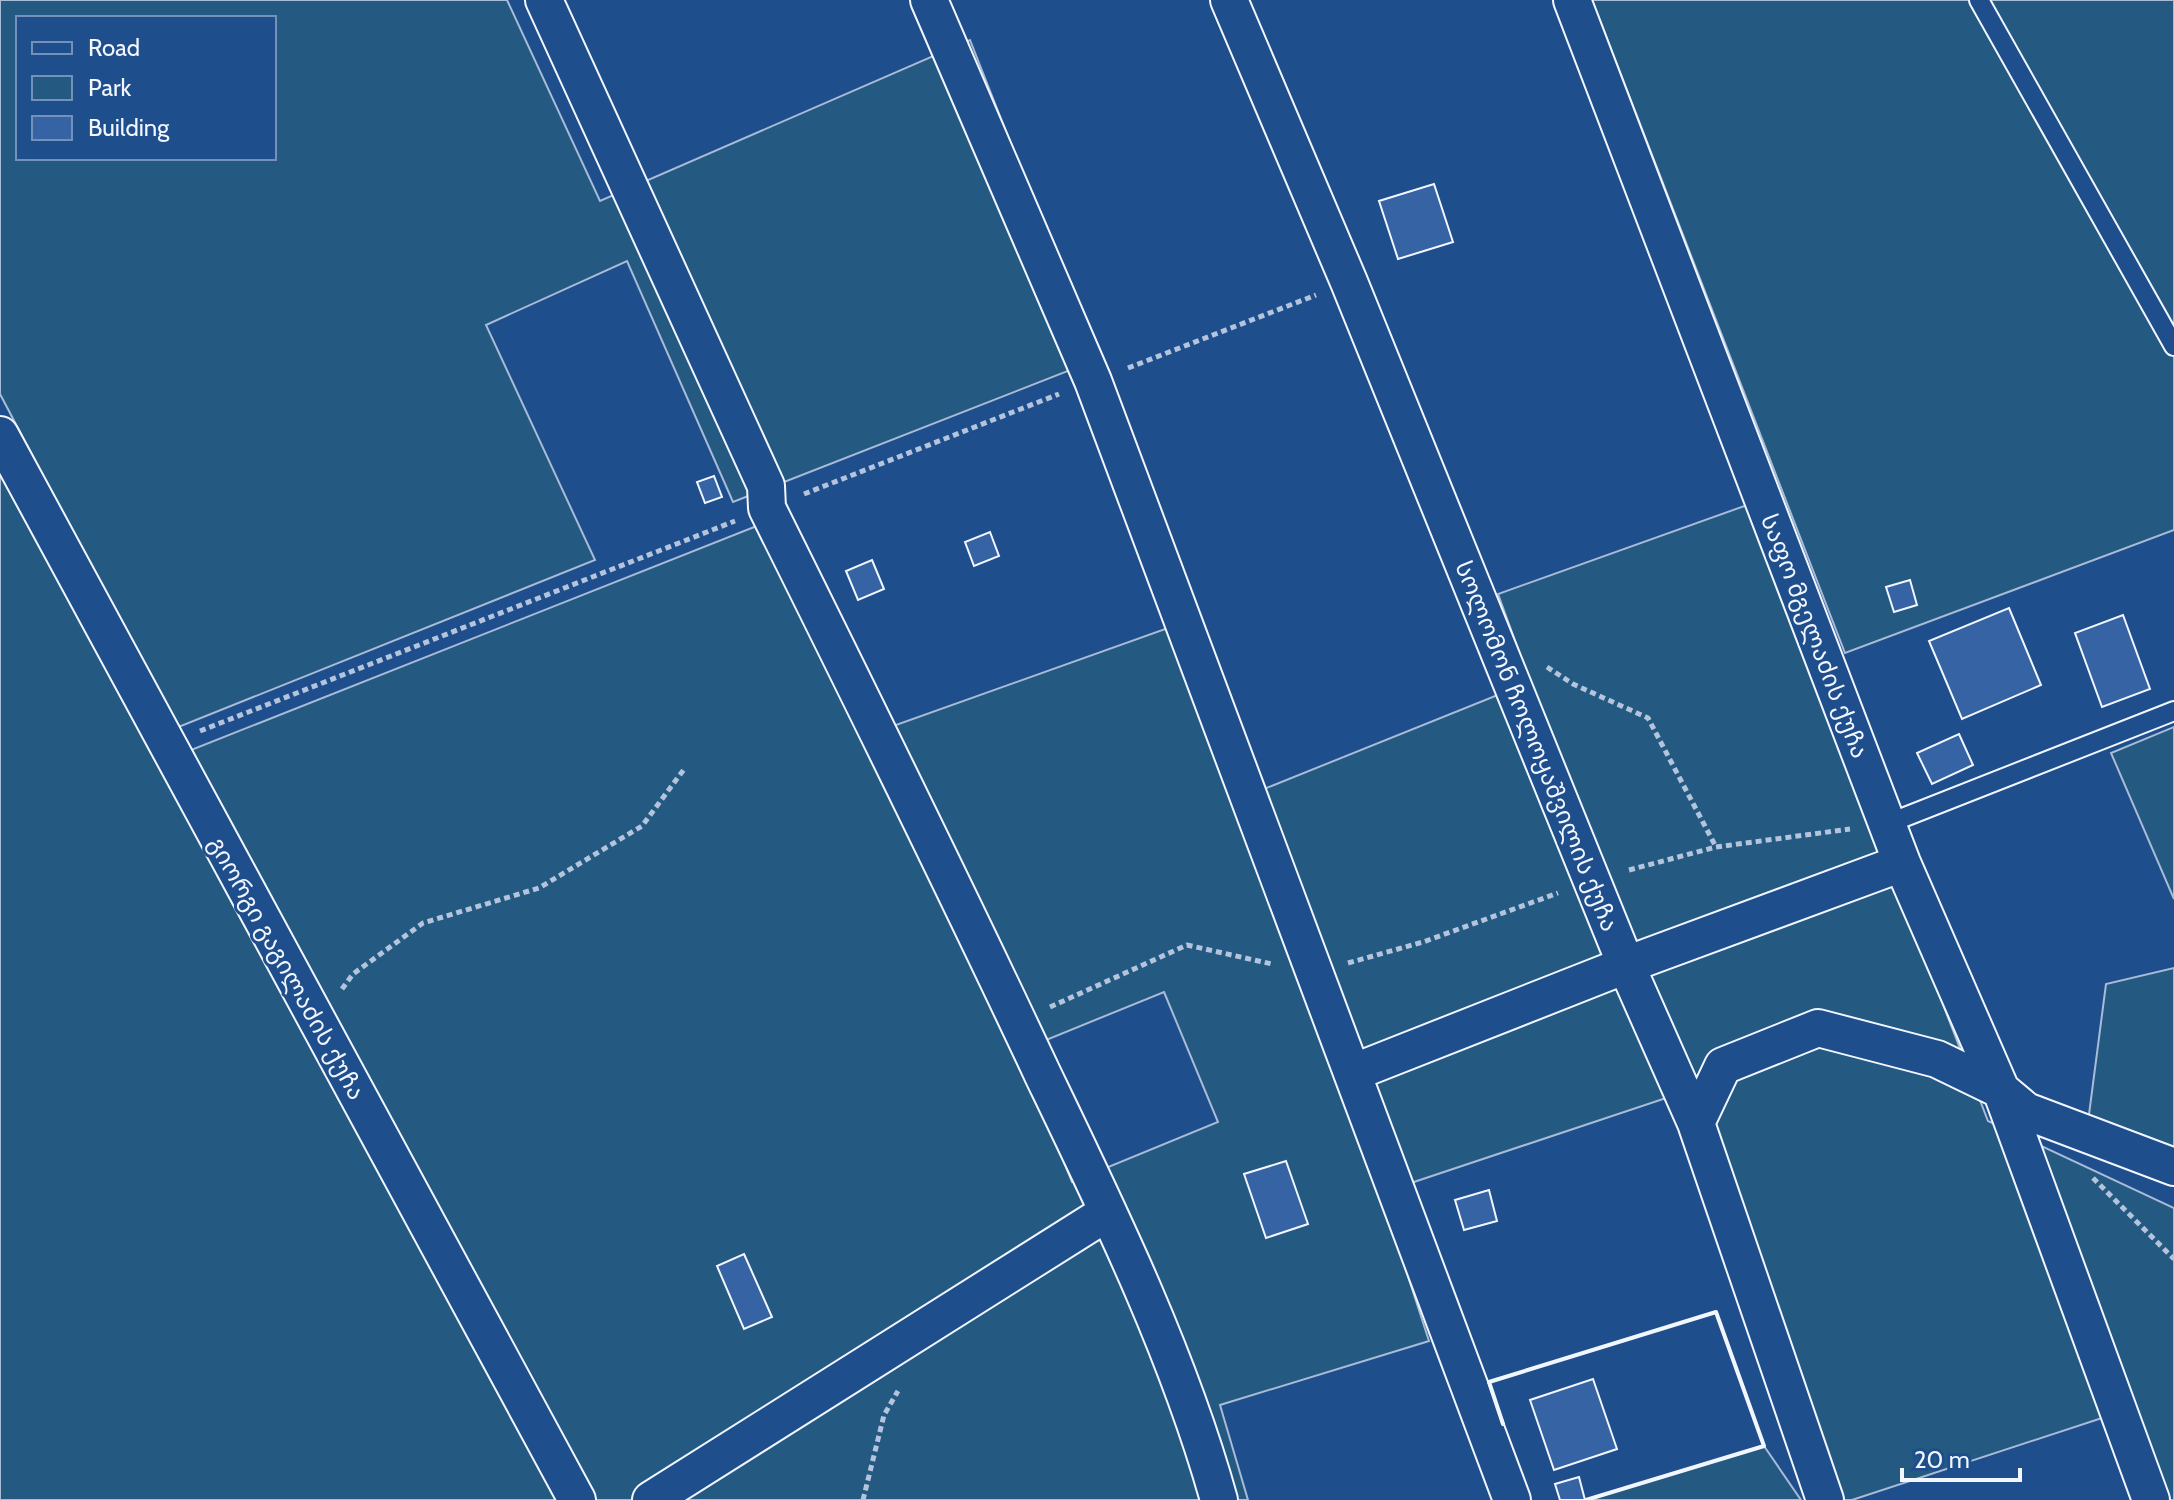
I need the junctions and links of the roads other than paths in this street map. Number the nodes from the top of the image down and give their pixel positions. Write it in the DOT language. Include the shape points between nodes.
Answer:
graph roads {
  1 [pos="544,0"];
  2 [pos="929,0"];
  3 [pos="1229,0"];
  4 [pos="1572,0"];
  5 [pos="1979,0"];
  6 [pos="2174,346"];
  7 [pos="0,435"];
  8 [pos="2174,711"];
  9 [pos="1887,824"];
  10 [pos="1902,863"];
  11 [pos="1626,965"];
  12 [pos="1352,1073"];
  13 [pos="2001,1090"];
  14 [pos="1696,1123"];
  15 [pos="2174,1167"];
  16 [pos="1108,1212"];
  17 [pos="577,1500"];
  18 [pos="651,1500"];
  19 [pos="1219,1500"];
  20 [pos="1512,1500"];
  21 [pos="1825,1500"];
  22 [pos="2151,1500"];
  1 -- 16 [label="street" via="766,486 767,508"];
  2 -- 12 [label="street" via="1093,381"];
  3 -- 11 [label="street, სოლომონ ჩოლოყაშვილის ქუჩა"];
  4 -- 9 [label="street, საფო მგელაძის ქუჩა"];
  5 -- 6 [label="lane"];
  7 -- 17 [label="street, გიორგი გაგილაძის ქუჩა"];
  8 -- 9 [label="lane"];
  9 -- 10 [label="street, საფო მგელაძის ქუჩა"];
  10 -- 11 [label="street"];
  10 -- 13 [label="street, საფო მგელაძის ქუჩა"];
  11 -- 12 [label="street"];
  11 -- 14 [label="street, სოლომონ ჩოლოყაშვილის ქუჩა"];
  12 -- 20 [label="street"];
  13 -- 14 [label="street" via="1937,1059 1818,1028 1723,1066"];
  13 -- 15 [label="street, საფო მგელაძის ქუჩა" via="2026,1111"];
  13 -- 22 [label="street"];
  14 -- 21 [label="street, სოლომონ ჩოლოყაშვილის ქუჩა"];
  16 -- 18 [label="street"];
  16 -- 19 [label="street" via="1205,1450"];
}
